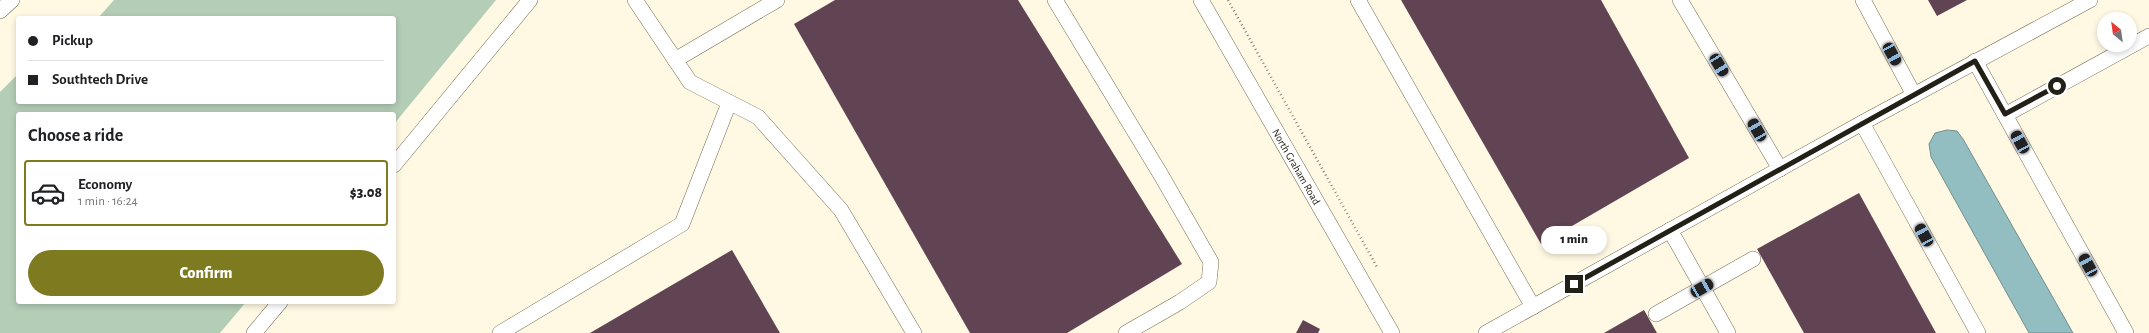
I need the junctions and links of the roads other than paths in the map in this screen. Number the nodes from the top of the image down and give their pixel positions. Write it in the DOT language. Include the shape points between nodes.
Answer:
graph roads {
  1 [pos="12,0"];
  2 [pos="530,0"];
  3 [pos="635,0"];
  4 [pos="777,0"];
  5 [pos="1054,0"];
  6 [pos="1201,0"];
  7 [pos="1358,0"];
  8 [pos="1680,0"];
  9 [pos="1863,0"];
  10 [pos="2090,0"];
  11 [pos="0,11"];
  12 [pos="2149,36"];
  13 [pos="1979,59"];
  14 [pos="675,60"];
  15 [pos="1914,95"];
  16 [pos="729,103"];
  17 [pos="2005,114"];
  18 [pos="1862,124"];
  19 [pos="396,163"];
  20 [pos="1780,169"];
  21 [pos="1670,230"];
  22 [pos="1753,260"];
  23 [pos="1702,288"];
  24 [pos="278,304"];
  25 [pos="1533,307"];
  26 [pos="1656,314"];
  27 [pos="254,333"];
  28 [pos="500,333"];
  29 [pos="914,333"];
  30 [pos="1126,333"];
  31 [pos="1392,333"];
  32 [pos="1486,333"];
  33 [pos="1728,333"];
  34 [pos="1978,333"];
  35 [pos="2126,333"];
  1 -- 11 [label="street"];
  2 -- 19 [label="street"];
  3 -- 14 [label="street"];
  4 -- 14 [label="street"];
  5 -- 30 [label="street" via="1212,262 1209,282"];
  6 -- 31 [label="street, North Graham Road"];
  7 -- 25 [label="street"];
  8 -- 20 [label="street"];
  9 -- 15 [label="street"];
  10 -- 13 [label="street"];
  12 -- 17 [label="street"];
  13 -- 15 [label="street"];
  13 -- 17 [label="street"];
  14 -- 16 [label="street" via="690,82"];
  15 -- 18 [label="street"];
  16 -- 28 [label="street" via="682,224"];
  16 -- 29 [label="street" via="758,117 841,210"];
  17 -- 35 [label="street"];
  18 -- 20 [label="street"];
  18 -- 34 [label="street"];
  20 -- 21 [label="street"];
  21 -- 23 [label="street"];
  21 -- 25 [label="street"];
  22 -- 23 [label="street"];
  23 -- 26 [label="street"];
  23 -- 33 [label="street"];
  24 -- 27 [label="street"];
  25 -- 32 [label="street"];
}
